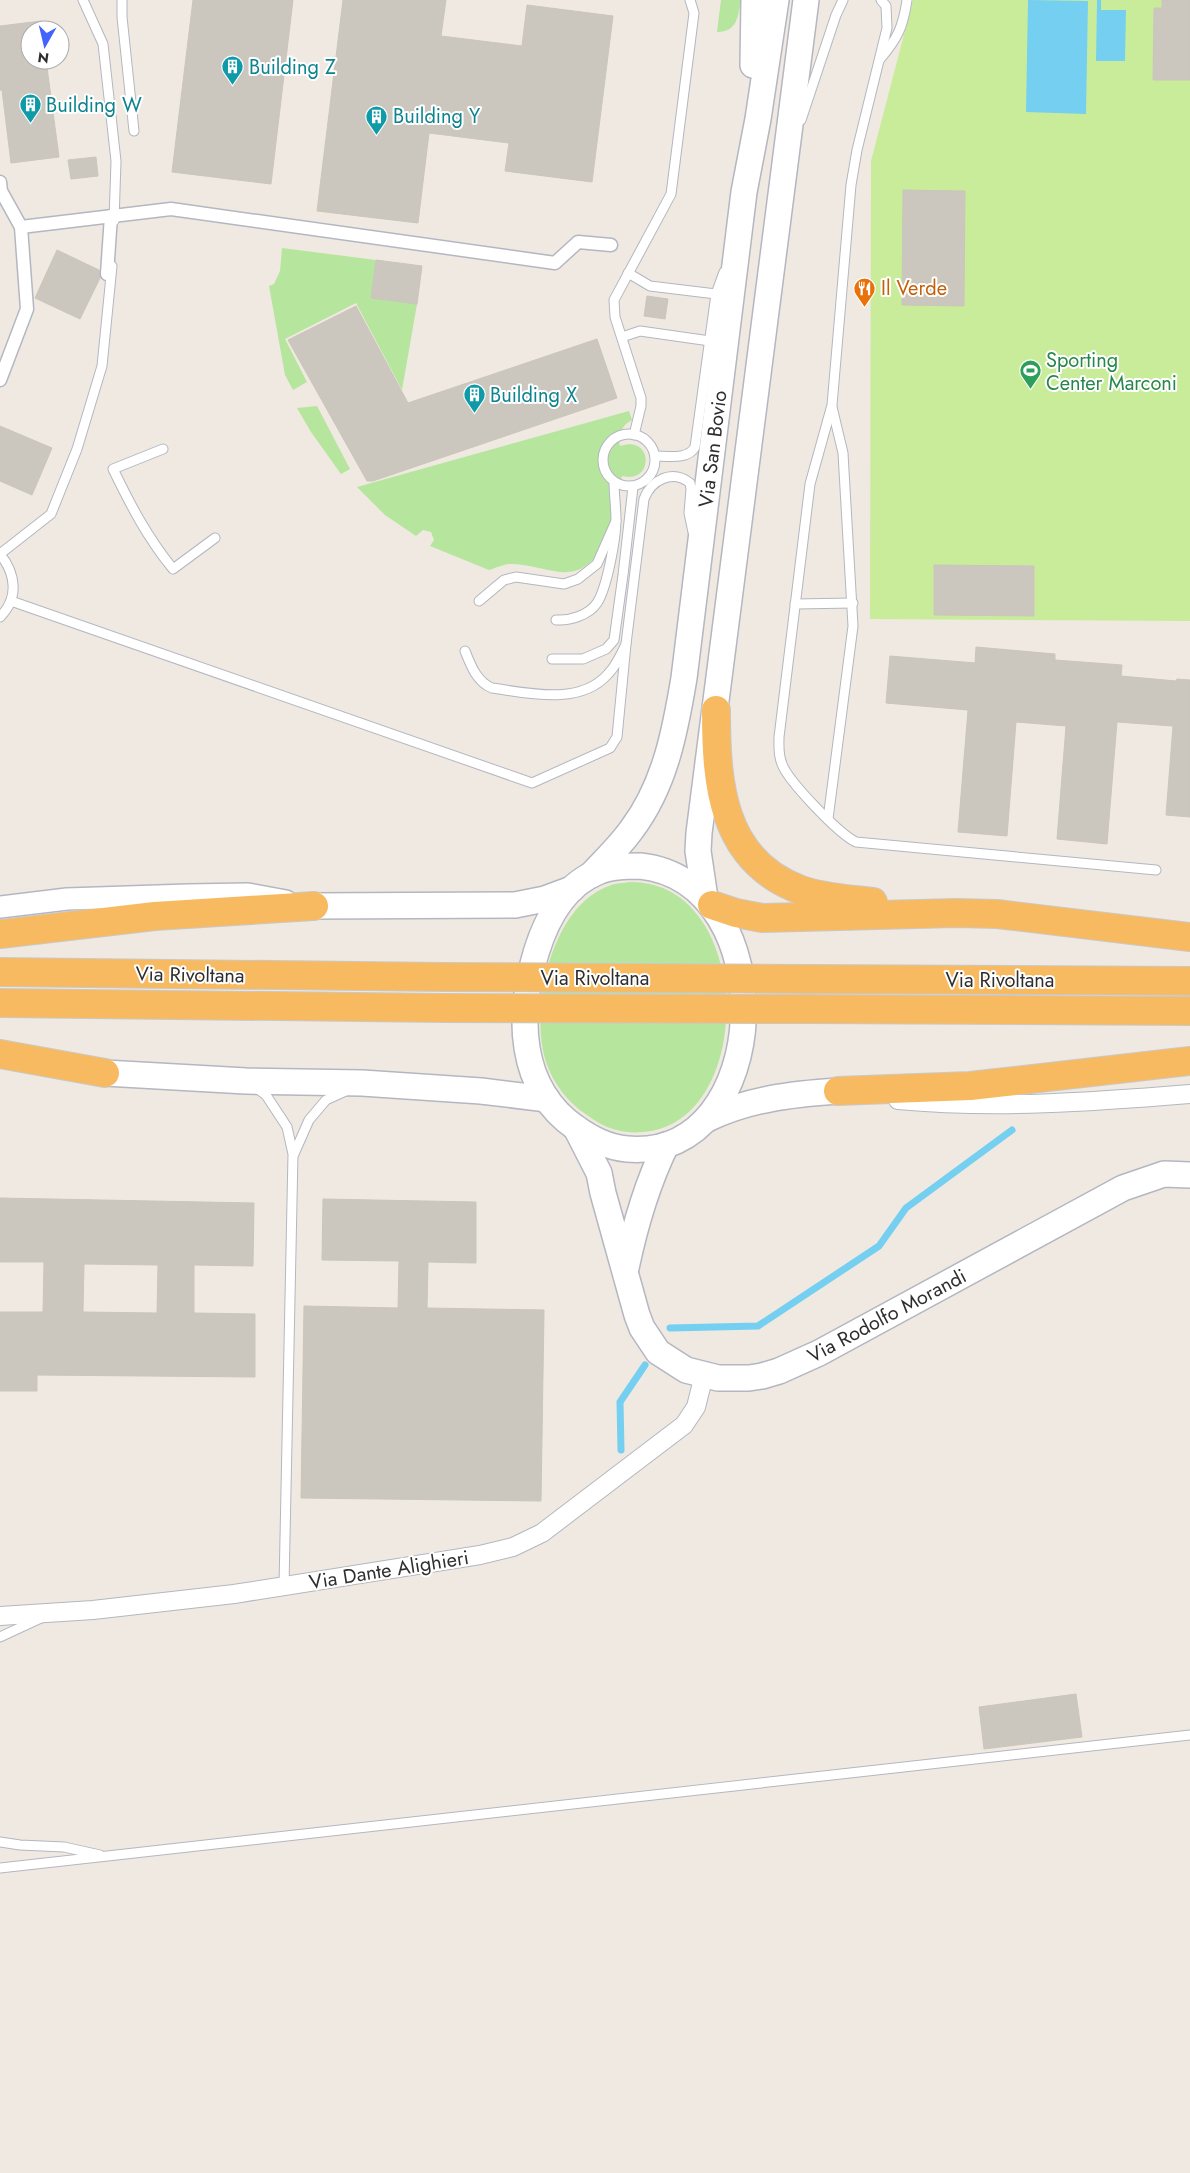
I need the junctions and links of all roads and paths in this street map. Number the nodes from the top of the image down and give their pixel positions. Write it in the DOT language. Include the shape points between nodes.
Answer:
graph roads {
  1 [pos="82,0"];
  2 [pos="122,0"];
  3 [pos="690,0"];
  4 [pos="754,0"];
  5 [pos="776,0"];
  6 [pos="806,0"];
  7 [pos="843,0"];
  8 [pos="881,0"];
  9 [pos="907,0"];
  10 [pos="878,61"];
  11 [pos="134,131"];
  12 [pos="782,177"];
  13 [pos="0,182"];
  14 [pos="744,192"];
  15 [pos="111,216"];
  16 [pos="742,220"];
  17 [pos="21,226"];
  18 [pos="611,245"];
  19 [pos="628,273"];
  20 [pos="107,274"];
  21 [pos="716,294"];
  22 [pos="622,337"];
  23 [pos="710,341"];
  24 [pos="0,380"];
  25 [pos="832,405"];
  26 [pos="634,435"];
  27 [pos="163,449"];
  28 [pos="655,456"];
  29 [pos="614,482"];
  30 [pos="633,487"];
  31 [pos="616,521"];
  32 [pos="214,538"];
  33 [pos="699,559"];
  34 [pos="11,601"];
  35 [pos="479,601"];
  36 [pos="853,603"];
  37 [pos="795,604"];
  38 [pos="0,617"];
  39 [pos="556,620"];
  40 [pos="626,644"];
  41 [pos="465,651"];
  42 [pos="552,659"];
  43 [pos="716,710"];
  44 [pos="828,819"];
  45 [pos="1156,870"];
  46 [pos="583,882"];
  47 [pos="708,902"];
  48 [pos="6,903"];
  49 [pos="314,906"];
  50 [pos="956,913"];
  51 [pos="0,934"];
  52 [pos="1190,937"];
  53 [pos="0,972"];
  54 [pos="1190,981"];
  55 [pos="0,1003"];
  56 [pos="1190,1011"];
  57 [pos="0,1054"];
  58 [pos="1190,1061"];
  59 [pos="0,1067"];
  60 [pos="105,1073"];
  61 [pos="246,1081"];
  62 [pos="362,1083"];
  63 [pos="838,1091"];
  64 [pos="1190,1094"];
  65 [pos="547,1099"];
  66 [pos="703,1122"];
  67 [pos="576,1128"];
  68 [pos="666,1145"];
  69 [pos="294,1154"];
  70 [pos="1190,1175"];
  71 [pos="626,1270"];
  72 [pos="704,1375"];
  73 [pos="284,1586"];
  74 [pos="53,1613"];
  75 [pos="0,1616"];
  76 [pos="0,1637"];
  77 [pos="1190,1735"];
  78 [pos="0,1842"];
  79 [pos="108,1857"];
  80 [pos="0,1868"];
  1 -- 34 [label="lane" via="103,44 116,161 113,260 102,366 77,448 51,514 0,554 13,577"];
  2 -- 11 [label="lane"];
  3 -- 19 [label="lane" via="694,13 671,194"];
  4 -- 14 [label="main road" via="752,88"];
  5 -- 14 [label="main road, Via San Bovio"];
  6 -- 12 [label="main road, Via San Bovio"];
  7 -- 12 [label="lane"];
  8 -- 10 [label="lane" via="886,6 887,28"];
  9 -- 10 [label="lane" via="901,30"];
  10 -- 25 [label="lane" via="851,185"];
  12 -- 43 [label="main road, Via San Bovio"];
  13 -- 17 [label="street" via="1,191"];
  14 -- 16 [label="main road, Via San Bovio"];
  15 -- 17 [label="street"];
  15 -- 18 [label="street" via="171,209 555,263 578,242"];
  15 -- 20 [label="street"];
  16 -- 21 [label="lane"];
  16 -- 33 [label="main road, Via San Bovio"];
  17 -- 24 [label="street" via="27,309"];
  19 -- 21 [label="lane" via="650,286"];
  19 -- 22 [label="lane" via="614,300"];
  21 -- 23 [label="lane"];
  22 -- 23 [label="lane" via="640,331"];
  22 -- 26 [label="lane" via="641,398"];
  23 -- 28 [label="lane" via="695,447 688,454"];
  25 -- 36 [label="lane" via="843,453"];
  25 -- 37 [label="lane" via="810,484"];
  26 -- 28 [label="lane" via="648,442"];
  26 -- 29 [label="lane" via="624,434 616,438 605,451 604,467"];
  27 -- 32 [label="lane" via="113,469 134,514 173,569"];
  28 -- 30 [label="lane" via="656,463 650,476"];
  29 -- 30 [label="lane"];
  29 -- 31 [label="lane"];
  30 -- 42 [label="lane" via="614,640 606,649 583,659"];
  31 -- 35 [label="lane" via="597,564 578,579 564,584 516,577 504,580"];
  31 -- 39 [label="lane" via="606,582 597,603 584,614"];
  33 -- 40 [label="lane" via="689,512 690,483 666,476 649,488 644,499"];
  33 -- 46 [label="main road, Via San Bovio" via="680,704 663,772 654,794 631,830"];
  34 -- 38 [label="lane"];
  34 -- 40 [label="lane" via="532,783 610,748 617,737"];
  36 -- 37 [label="lane"];
  36 -- 44 [label="lane" via="852,639"];
  37 -- 44 [label="lane" via="779,757 788,775"];
  40 -- 41 [label="lane" via="607,676 591,687 568,694 543,695 486,686 475,674"];
  43 -- 47 [label="main road, Via San Bovio" via="698,844"];
  43 -- 50 [label="highway" via="720,792 740,841 757,862 790,885 815,894"];
  44 -- 45 [label="lane" via="849,838 864,843"];
  46 -- 47 [label="main road" via="600,871 618,867 651,867 680,879"];
  46 -- 49 [label="main road" via="545,899 515,905"];
  46 -- 65 [label="main road, Via San Bovio" via="560,903 543,930 526,992 527,1055"];
  47 -- 50 [label="highway" via="742,915 762,918"];
  47 -- 66 [label="main road" via="733,942 743,1017 732,1078"];
  48 -- 49 [label="street" via="248,894"];
  49 -- 51 [label="highway" via="155,916"];
  50 -- 52 [label="highway" via="1027,916"];
  53 -- 54 [label="highway, Via Rivoltana, bridge"];
  55 -- 56 [label="highway, Via Rivoltana, bridge"];
  57 -- 60 [label="highway"];
  58 -- 63 [label="highway" via="970,1086"];
  59 -- 60 [label="street"];
  60 -- 61 [label="main road"];
  61 -- 62 [label="main road"];
  61 -- 69 [label="lane" via="266,1095 288,1127"];
  62 -- 65 [label="main road"];
  62 -- 69 [label="lane" via="326,1100 309,1120"];
  63 -- 64 [label="street" via="916,1101 1018,1104"];
  63 -- 66 [label="main road" via="769,1098 735,1107"];
  65 -- 67 [label="main road, Via San Bovio"];
  66 -- 68 [label="main road"];
  67 -- 68 [label="main road" via="591,1139 615,1148 643,1149"];
  67 -- 71 [label="main road, Via Rodolfo Morandi" via="599,1173"];
  68 -- 71 [label="main road, Via Rodolfo Morandi" via="639,1214"];
  69 -- 73 [label="lane"];
  70 -- 72 [label="main road, Via Rodolfo Morandi" via="1164,1174 1123,1188 819,1353 779,1371 749,1378"];
  71 -- 72 [label="main road, Via Rodolfo Morandi" via="642,1328 658,1352 686,1370"];
  72 -- 73 [label="street, Via Dante Alighieri" via="696,1407 684,1425 542,1533 513,1547 480,1555"];
  73 -- 74 [label="street, Via Dante Alighieri"];
  74 -- 75 [label="street, Via Dante Alighieri"];
  74 -- 76 [label="lane"];
  77 -- 79 [label="lane"];
  78 -- 79 [label="lane" via="64,1847"];
  79 -- 80 [label="lane"];
}
